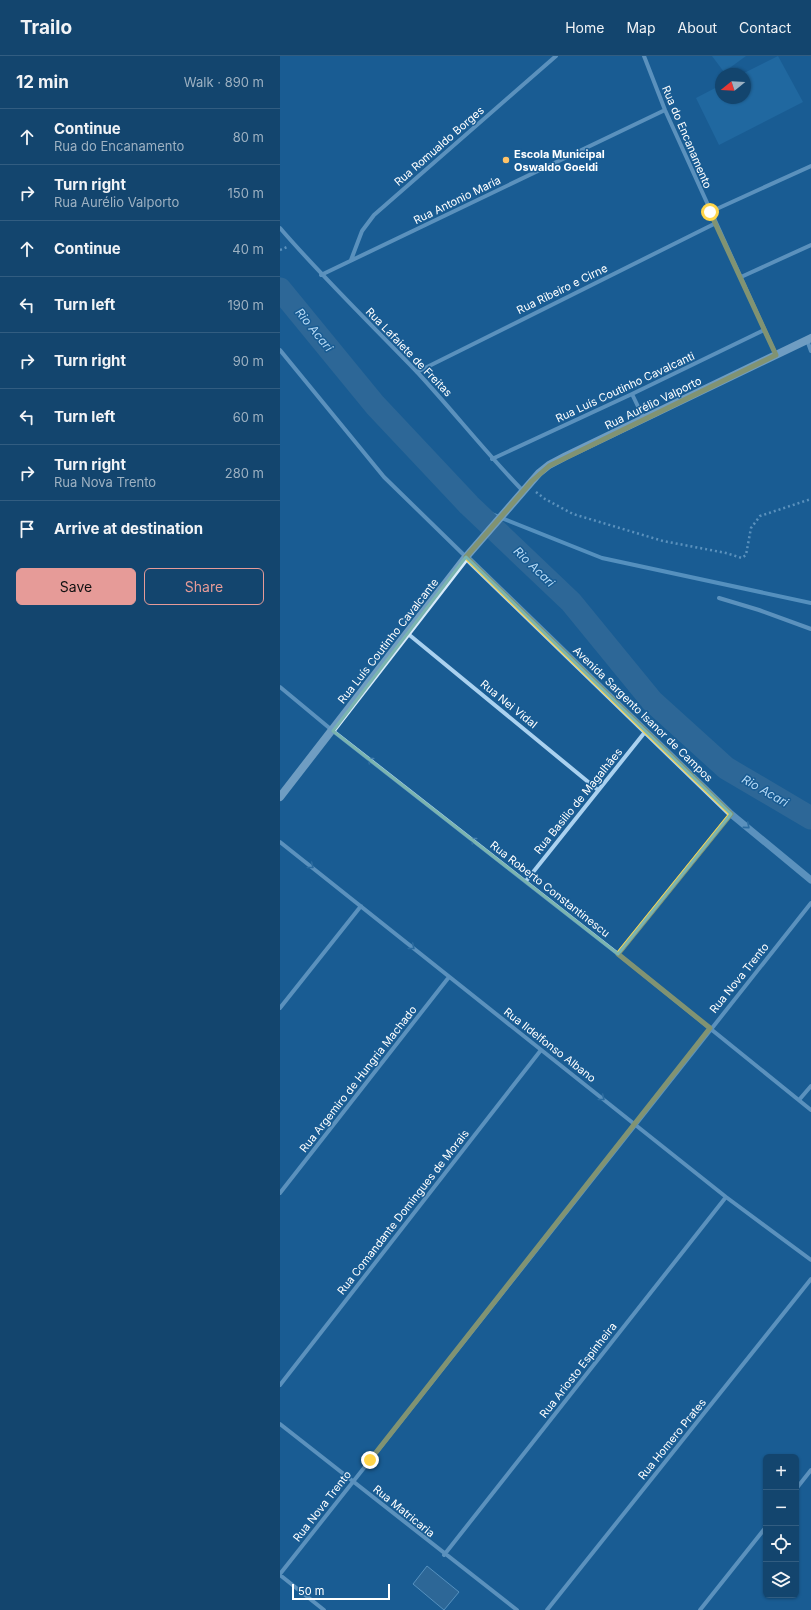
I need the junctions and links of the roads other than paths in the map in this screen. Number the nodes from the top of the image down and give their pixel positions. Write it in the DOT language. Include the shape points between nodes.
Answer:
graph roads {
  1 [pos="556,56"];
  2 [pos="644,56"];
  3 [pos="665,110"];
  4 [pos="811,166"];
  5 [pos="710,212"];
  6 [pos="716,223"];
  7 [pos="280,228"];
  8 [pos="811,245"];
  9 [pos="350,260"];
  10 [pos="321,274"];
  11 [pos="741,277"];
  12 [pos="764,330"];
  13 [pos="809,339"];
  14 [pos="280,350"];
  15 [pos="811,351"];
  16 [pos="776,355"];
  17 [pos="417,372"];
  18 [pos="632,394"];
  19 [pos="644,420"];
  20 [pos="492,459"];
  21 [pos="526,488"];
  22 [pos="515,501"];
  23 [pos="466,557"];
  24 [pos="718,598"];
  25 [pos="811,629"];
  26 [pos="407,633"];
  27 [pos="280,687"];
  28 [pos="333,731"];
  29 [pos="645,732"];
  30 [pos="598,790"];
  31 [pos="280,797"];
  32 [pos="731,814"];
  33 [pos="280,842"];
  34 [pos="811,880"];
  35 [pos="526,881"];
  36 [pos="811,903"];
  37 [pos="361,906"];
  38 [pos="618,954"];
  39 [pos="450,977"];
  40 [pos="280,1008"];
  41 [pos="710,1028"];
  42 [pos="541,1050"];
  43 [pos="811,1086"];
  44 [pos="798,1100"];
  45 [pos="811,1110"];
  46 [pos="635,1124"];
  47 [pos="280,1193"];
  48 [pos="726,1197"];
  49 [pos="811,1260"];
  50 [pos="811,1279"];
  51 [pos="280,1385"];
  52 [pos="280,1424"];
  53 [pos="811,1470"];
  54 [pos="353,1482"];
  55 [pos="799,1485"];
  56 [pos="763,1530"];
  57 [pos="444,1554"];
  58 [pos="280,1574"];
  59 [pos="324,1610"];
  60 [pos="517,1610"];
  61 [pos="547,1610"];
  62 [pos="700,1610"];
  1 -- 9 [label="street, Rua Romualdo Borges" via="374,214 362,231"];
  2 -- 3 [label="street, Rua do Encanamento"];
  3 -- 5 [label="street, Rua do Encanamento"];
  3 -- 9 [label="street, Rua Antonio Maria"];
  4 -- 5 [label="street"];
  5 -- 6 [label="street, Rua do Encanamento"];
  6 -- 11 [label="street, Rua do Encanamento"];
  6 -- 17 [label="street, Rua Ribeiro e Cirne"];
  7 -- 10 [label="street, Rua Lafaiete de Freitas"];
  8 -- 11 [label="street"];
  9 -- 10 [label="street, Rua Antonio Maria"];
  10 -- 17 [label="street, Rua Lafaiete de Freitas"];
  11 -- 12 [label="street, Rua do Encanamento"];
  12 -- 16 [label="street, Rua do Encanamento"];
  12 -- 18 [label="street, Rua Luís Coutinho Cavalcanti"];
  13 -- 15 [label="street"];
  13 -- 16 [label="main road, Rua Aurélio Valporto"];
  14 -- 23 [label="street" via="384,477"];
  16 -- 19 [label="main road, Rua Aurélio Valporto"];
  17 -- 20 [label="street, Rua Lafaiete de Freitas"];
  18 -- 19 [label="street"];
  18 -- 20 [label="street, Rua Luís Coutinho Cavalcanti"];
  19 -- 21 [label="main road, Rua Aurélio Valporto" via="549,466"];
  20 -- 21 [label="street, Rua Lafaiete de Freitas"];
  21 -- 22 [label="main road, Rua Aurélio Valporto"];
  22 -- 23 [label="main road, Rua Luís Coutinho Cavalcante"];
  23 -- 26 [label="main road, Rua Luís Coutinho Cavalcante"];
  23 -- 29 [label="street, Avenida Sargento Isanor de Campos"];
  24 -- 25 [label="street"];
  26 -- 28 [label="main road, Rua Luís Coutinho Cavalcante"];
  26 -- 30 [label="street, Rua Nei Vidal"];
  27 -- 28 [label="street, Rua Roberto Constantinescu"];
  28 -- 31 [label="main road, Rua Luís Coutinho Cavalcante"];
  35 -- 28 [label="street, Rua Roberto Constantinescu, one-way"];
  29 -- 30 [label="street, Rua Basilio de Magalhães"];
  29 -- 32 [label="street, Avenida Sargento Isanor de Campos"];
  30 -- 35 [label="street, Rua Basilio de Magalhães"];
  32 -- 34 [label="street, Avenida Sargento Isanor de Campos, one-way"];
  32 -- 38 [label="street"];
  33 -- 37 [label="street, Rua Ildelfonso Albano, one-way"];
  35 -- 38 [label="street, Rua Roberto Constantinescu"];
  36 -- 41 [label="street, Rua Nova Trento"];
  37 -- 39 [label="street, Rua Ildelfonso Albano, one-way"];
  37 -- 40 [label="street"];
  38 -- 41 [label="street, Rua Roberto Constantinescu"];
  39 -- 42 [label="street, Rua Ildelfonso Albano"];
  39 -- 47 [label="street, Rua Argemiro de Hungria Machado"];
  41 -- 44 [label="street, Rua Roberto Constantinescu"];
  41 -- 46 [label="street, Rua Nova Trento"];
  42 -- 46 [label="street, Rua Ildelfonso Albano, one-way"];
  42 -- 51 [label="street, Rua Comandante Domingues de Morais"];
  43 -- 44 [label="street"];
  44 -- 45 [label="street, Rua Roberto Constantinescu"];
  46 -- 48 [label="street, Rua Ildelfonso Albano"];
  46 -- 54 [label="street, Rua Nova Trento"];
  48 -- 49 [label="street, Rua Ildelfonso Albano"];
  48 -- 57 [label="street, Rua Ariosto Espinheira"];
  50 -- 61 [label="street, Rua Homero Prates"];
  52 -- 54 [label="street, Rua Matricaria"];
  53 -- 55 [label="street"];
  54 -- 57 [label="street, Rua Matricaria"];
  54 -- 58 [label="street, Rua Nova Trento"];
  56 -- 62 [label="street"];
  57 -- 60 [label="street, Rua Matricaria"];
  58 -- 59 [label="street"];
}
